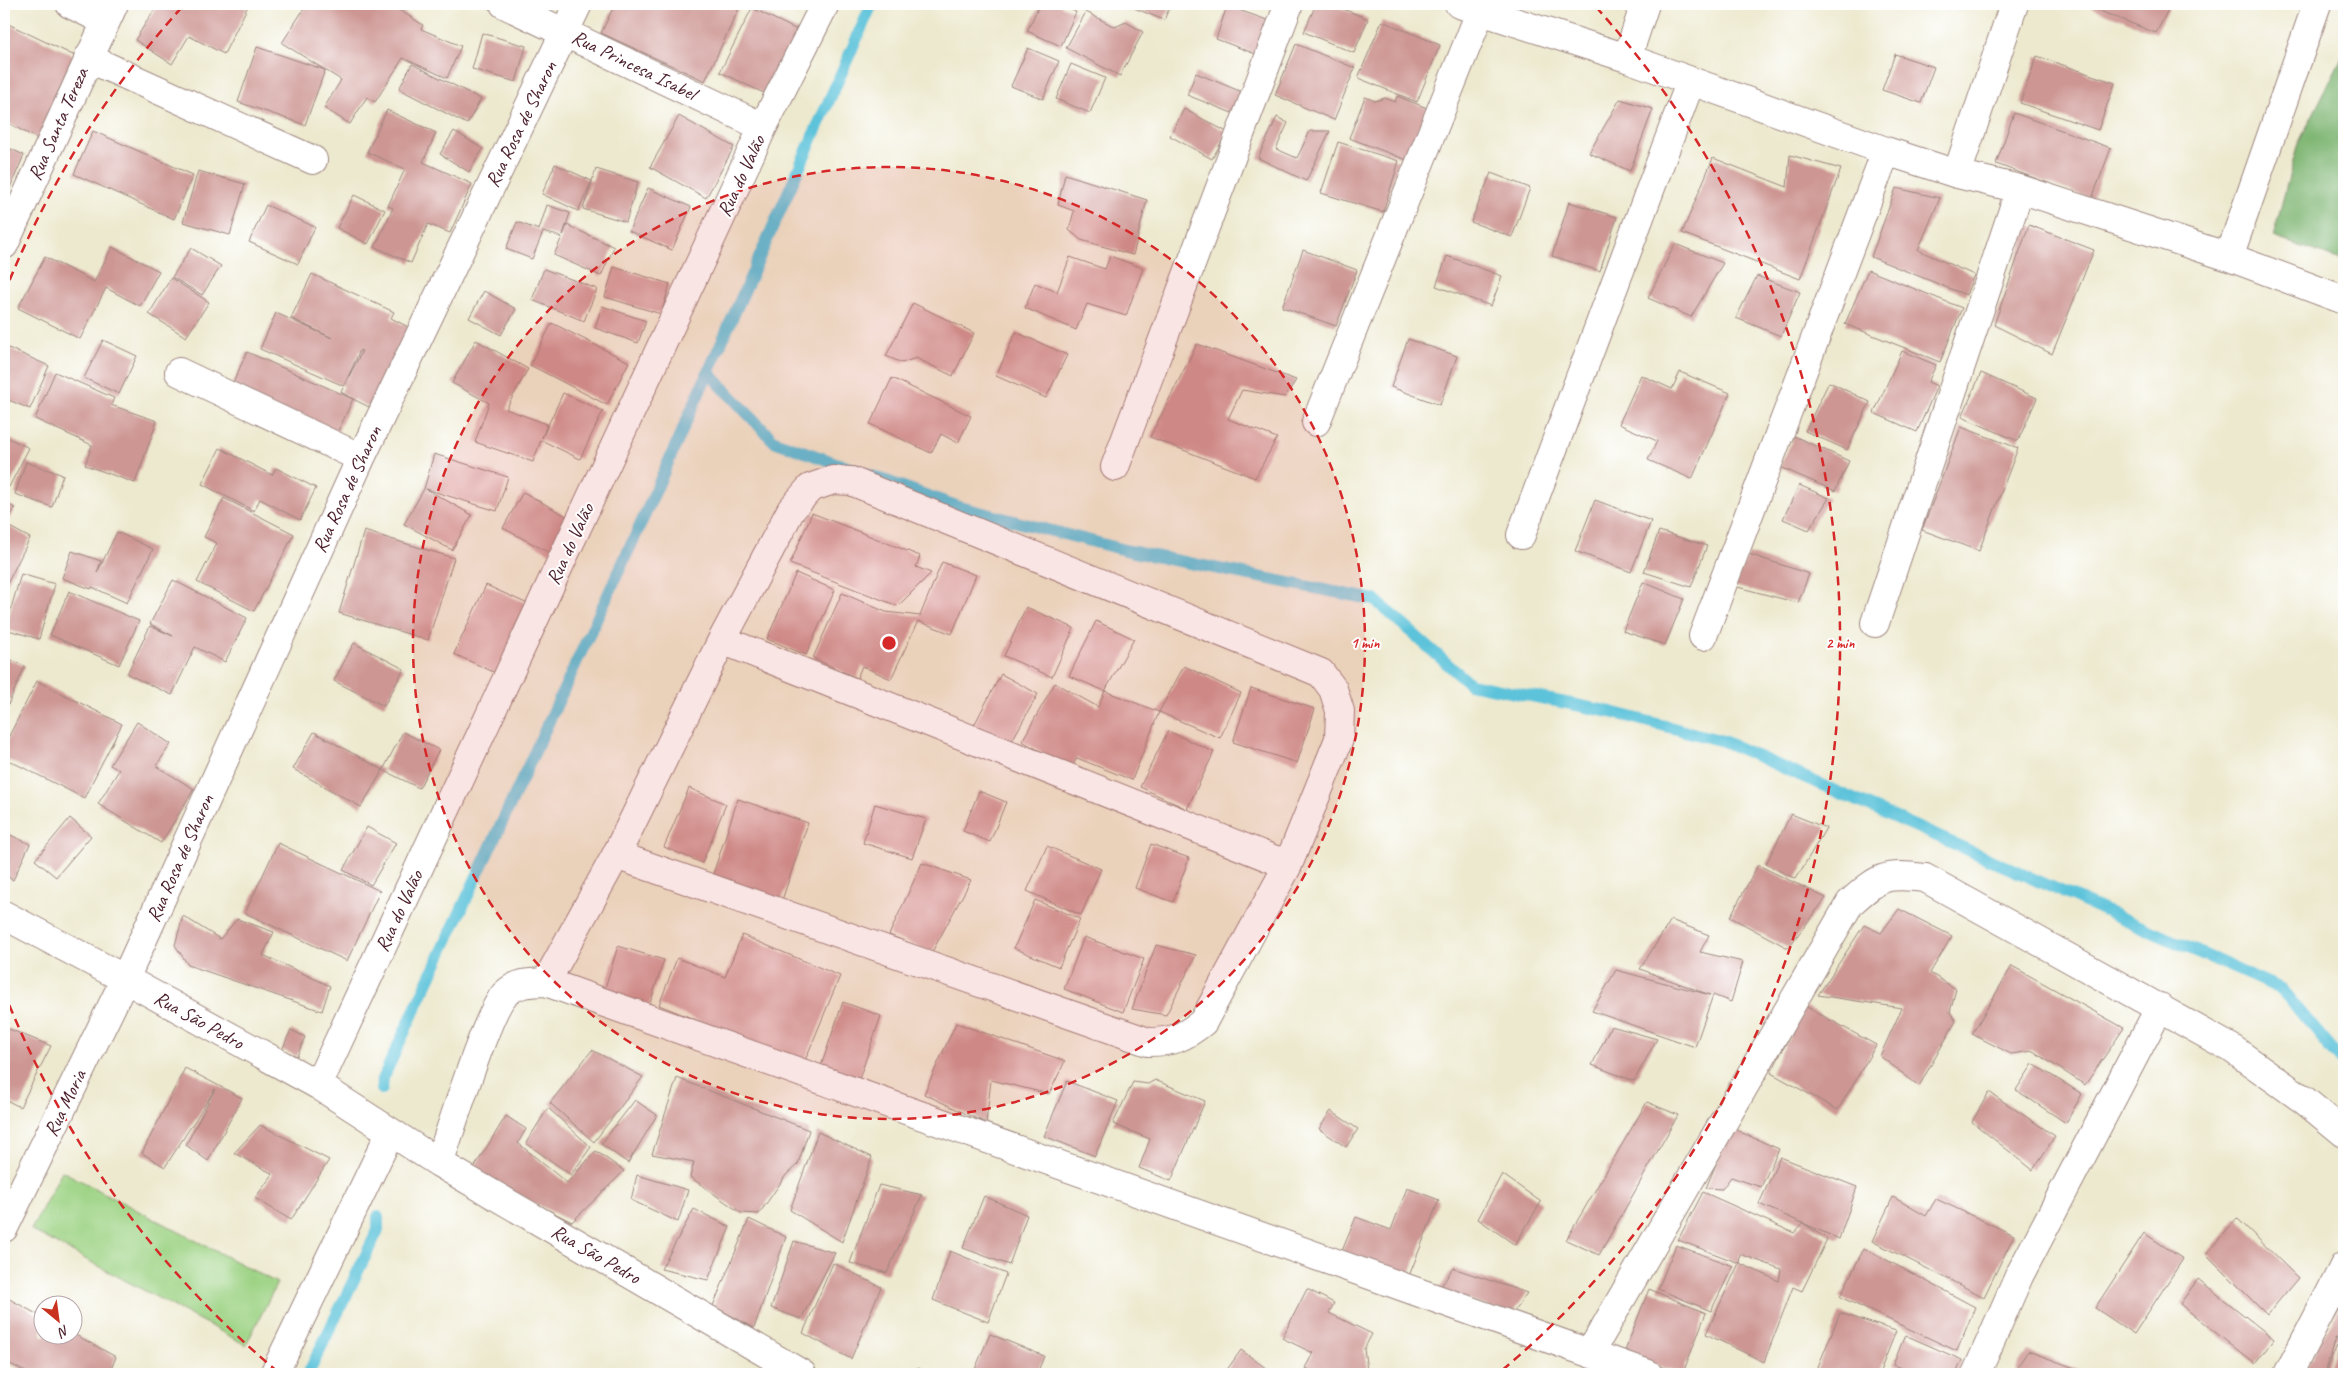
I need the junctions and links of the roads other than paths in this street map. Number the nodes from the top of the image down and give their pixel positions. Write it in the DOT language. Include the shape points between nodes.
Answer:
graph roads {
  1 [pos="70,4"];
  2 [pos="504,4"];
  3 [pos="578,4"];
  4 [pos="825,4"];
  5 [pos="1289,4"];
  6 [pos="1644,4"];
  7 [pos="2014,4"];
  8 [pos="2318,4"];
  9 [pos="1470,7"];
  10 [pos="109,12"];
  11 [pos="565,32"];
  12 [pos="88,58"];
  13 [pos="1627,58"];
  14 [pos="1690,83"];
  15 [pos="763,127"];
  16 [pos="1886,151"];
  17 [pos="313,160"];
  18 [pos="1957,174"];
  19 [pos="2020,189"];
  20 [pos="5,238"];
  21 [pos="2229,258"];
  22 [pos="2344,300"];
  23 [pos="179,372"];
  24 [pos="1316,422"];
  25 [pos="361,458"];
  26 [pos="1115,467"];
  27 [pos="1521,535"];
  28 [pos="1875,623"];
  29 [pos="1703,636"];
  30 [pos="722,640"];
  31 [pos="616,855"];
  32 [pos="1288,864"];
  33 [pos="4,915"];
  34 [pos="125,979"];
  35 [pos="546,982"];
  36 [pos="2160,1007"];
  37 [pos="318,1085"];
  38 [pos="390,1133"];
  39 [pos="2344,1133"];
  40 [pos="439,1163"];
  41 [pos="4,1228"];
  42 [pos="2344,1266"];
  43 [pos="1590,1354"];
  44 [pos="274,1374"];
  45 [pos="802,1374"];
  46 [pos="1648,1374"];
  47 [pos="1976,1374"];
  48 [pos="2288,1374"];
  1 -- 10 [label="street"];
  2 -- 11 [label="street, Rua Princesa Isabel"];
  3 -- 11 [label="street, Rua Rosa de Sharon"];
  4 -- 15 [label="street, Rua do Valão"];
  5 -- 26 [label="street"];
  6 -- 13 [label="street"];
  7 -- 18 [label="street"];
  8 -- 21 [label="street"];
  9 -- 13 [label="street"];
  9 -- 24 [label="street"];
  10 -- 12 [label="street, Rua Santa Tereza"];
  11 -- 15 [label="street, Rua Princesa Isabel"];
  11 -- 25 [label="street, Rua Rosa de Sharon"];
  12 -- 17 [label="street"];
  12 -- 20 [label="street, Rua Santa Tereza"];
  13 -- 14 [label="street"];
  14 -- 16 [label="street"];
  14 -- 27 [label="street"];
  15 -- 37 [label="street, Rua do Valão"];
  16 -- 18 [label="street"];
  16 -- 29 [label="street"];
  18 -- 19 [label="street"];
  19 -- 21 [label="street"];
  19 -- 28 [label="street"];
  21 -- 22 [label="street"];
  23 -- 25 [label="street"];
  25 -- 34 [label="street, Rua Rosa de Sharon"];
  30 -- 31 [label="street"];
  30 -- 32 [label="street"];
  30 -- 32 [label="street" via="791,510 810,488 833,480 851,481 1321,674 1333,689 1340,711 1339,739"];
  31 -- 32 [label="street" via="1148,1042 1170,1042 1203,1022"];
  31 -- 35 [label="street"];
  33 -- 34 [label="street, Rua São Pedro"];
  34 -- 37 [label="street, Rua São Pedro"];
  34 -- 41 [label="street, Rua Moria"];
  35 -- 40 [label="street" via="520,983 504,994 491,1017"];
  35 -- 43 [label="street"];
  36 -- 39 [label="street" via="2231,1048"];
  36 -- 43 [label="street" via="1925,878 1898,875 1874,882 1850,903"];
  36 -- 47 [label="street" via="2019,1276"];
  37 -- 38 [label="street, Rua São Pedro"];
  38 -- 40 [label="street, Rua São Pedro"];
  38 -- 44 [label="street"];
  40 -- 45 [label="street, Rua São Pedro"];
  42 -- 48 [label="street"];
  43 -- 46 [label="street"];
}
